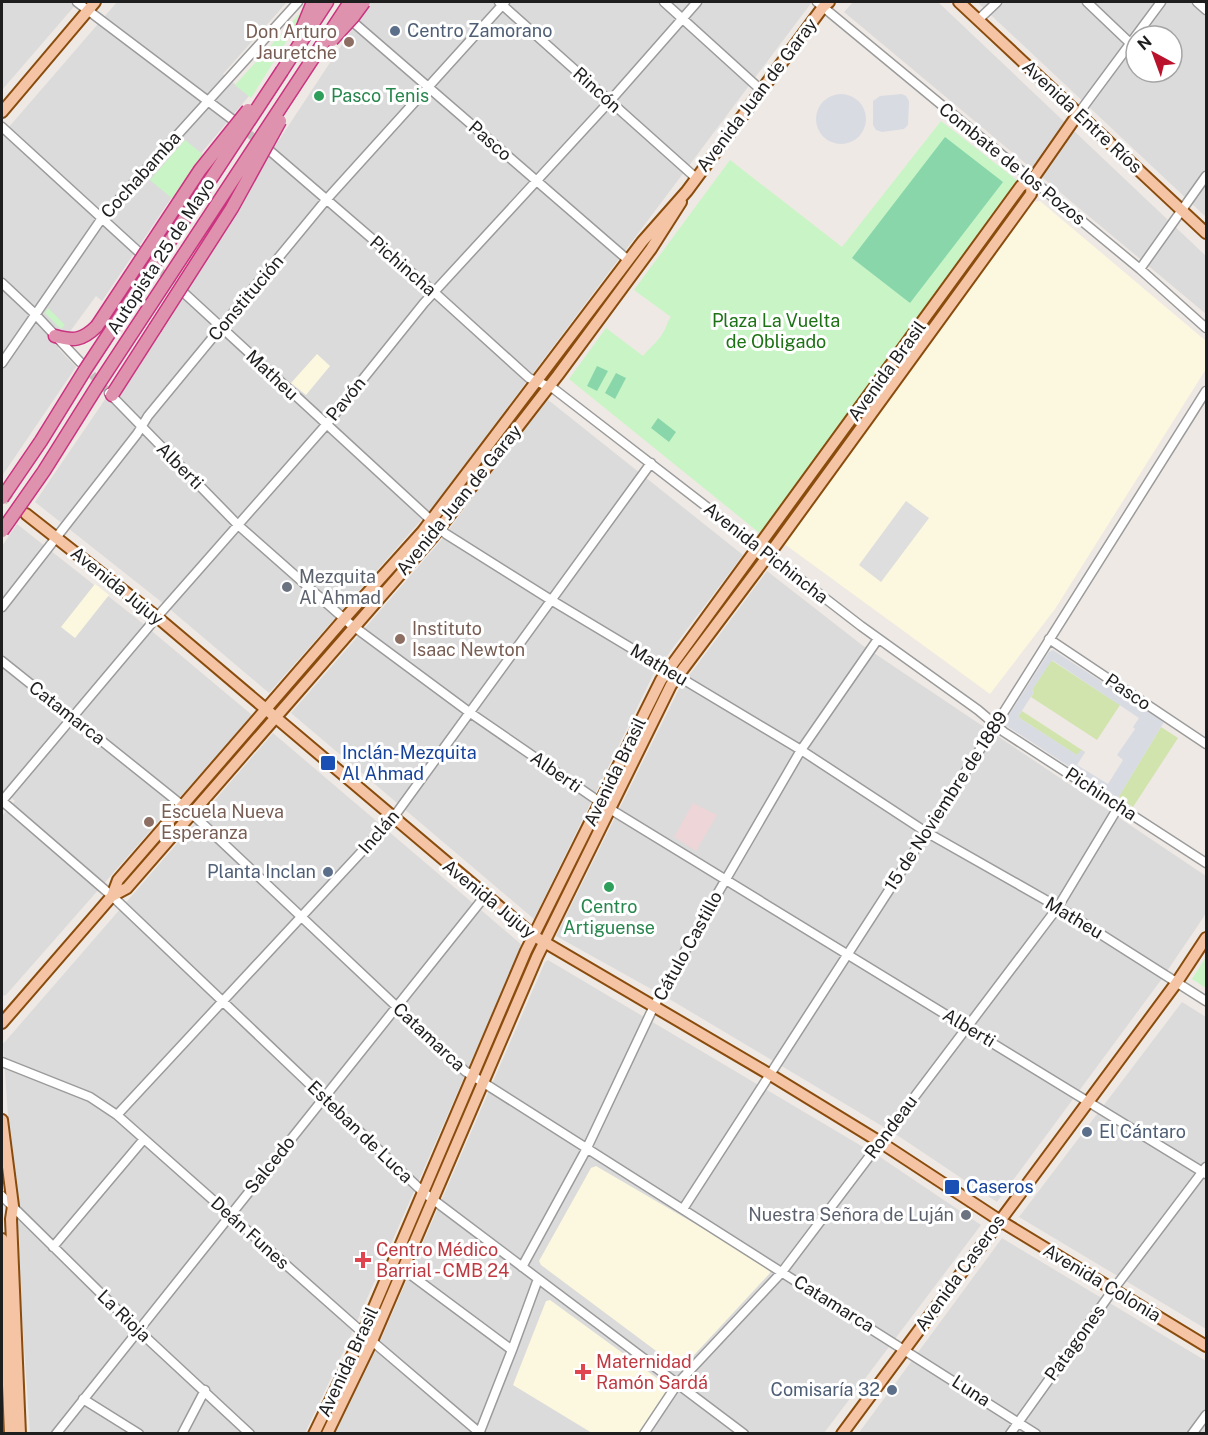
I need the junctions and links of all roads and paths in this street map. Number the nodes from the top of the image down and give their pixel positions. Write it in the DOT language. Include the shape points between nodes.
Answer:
graph roads {
  1 [pos="77,2"];
  2 [pos="298,2"];
  3 [pos="313,2"];
  4 [pos="327,2"];
  5 [pos="350,2"];
  6 [pos="364,2"];
  7 [pos="502,2"];
  8 [pos="664,2"];
  9 [pos="697,2"];
  10 [pos="959,2"];
  11 [pos="997,2"];
  12 [pos="1088,2"];
  13 [pos="1161,2"];
  14 [pos="1197,2"];
  15 [pos="823,3"];
  16 [pos="92,6"];
  17 [pos="1206,10"];
  18 [pos="683,19"];
  19 [pos="978,20"];
  20 [pos="353,22"];
  21 [pos="1144,24"];
  22 [pos="1124,37"];
  23 [pos="1124,51"];
  24 [pos="294,52"];
  25 [pos="310,63"];
  26 [pos="282,71"];
  27 [pos="298,81"];
  28 [pos="427,87"];
  29 [pos="761,90"];
  30 [pos="610,101"];
  31 [pos="209,102"];
  32 [pos="2,112"];
  33 [pos="1078,114"];
  34 [pos="232,120"];
  35 [pos="2,127"];
  36 [pos="269,150"];
  37 [pos="1206,176"];
  38 [pos="696,178"];
  39 [pos="536,180"];
  40 [pos="1032,180"];
  41 [pos="687,191"];
  42 [pos="326,200"];
  43 [pos="1182,210"];
  44 [pos="102,218"];
  45 [pos="1206,232"];
  46 [pos="141,254"];
  47 [pos="628,260"];
  48 [pos="1140,269"];
  49 [pos="2,283"];
  50 [pos="183,292"];
  51 [pos="434,292"];
  52 [pos="34,314"];
  53 [pos="221,328"];
  54 [pos="1206,328"];
  55 [pos="55,336"];
  56 [pos="80,362"];
  57 [pos="2,363"];
  58 [pos="537,381"];
  59 [pos="549,386"];
  60 [pos="1206,391"];
  61 [pos="110,393"];
  62 [pos="326,425"];
  63 [pos="141,427"];
  64 [pos="651,463"];
  65 [pos="2,498"];
  66 [pos="26,514"];
  67 [pos="238,525"];
  68 [pos="434,525"];
  69 [pos="2,531"];
  70 [pos="56,537"];
  71 [pos="758,548"];
  72 [pos="768,555"];
  73 [pos="551,600"];
  74 [pos="2,607"];
  75 [pos="157,617"];
  76 [pos="344,619"];
  77 [pos="354,627"];
  78 [pos="878,639"];
  79 [pos="1049,639"];
  80 [pos="2,661"];
  81 [pos="667,669"];
  82 [pos="677,676"];
  83 [pos="266,709"];
  84 [pos="469,712"];
  85 [pos="73,717"];
  86 [pos="275,717"];
  87 [pos="996,724"];
  88 [pos="1206,744"];
  89 [pos="801,750"];
  90 [pos="2,801"];
  91 [pos="600,803"];
  92 [pos="183,806"];
  93 [pos="1119,806"];
  94 [pos="610,809"];
  95 [pos="193,814"];
  96 [pos="393,818"];
  97 [pos="926,832"];
  98 [pos="1206,863"];
  99 [pos="726,879"];
  100 [pos="112,896"];
  101 [pos="485,896"];
  102 [pos="1058,907"];
  103 [pos="301,917"];
  104 [pos="534,936"];
  105 [pos="1206,938"];
  106 [pos="544,943"];
  107 [pos="847,954"];
  108 [pos="1177,982"];
  109 [pos="222,1001"];
  110 [pos="1206,1001"];
  111 [pos="654,1006"];
  112 [pos="396,1007"];
  113 [pos="2,1023"];
  114 [pos="967,1026"];
  115 [pos="2,1062"];
  116 [pos="769,1074"];
  117 [pos="478,1080"];
  118 [pos="324,1098"];
  119 [pos="1087,1101"];
  120 [pos="117,1115"];
  121 [pos="2,1120"];
  122 [pos="144,1139"];
  123 [pos="880,1142"];
  124 [pos="586,1150"];
  125 [pos="1205,1171"];
  126 [pos="423,1192"];
  127 [pos="2,1196"];
  128 [pos="432,1199"];
  129 [pos="13,1206"];
  130 [pos="683,1209"];
  131 [pos="230,1215"];
  132 [pos="999,1220"];
  133 [pos="2,1239"];
  134 [pos="2,1245"];
  135 [pos="53,1247"];
  136 [pos="522,1267"];
  137 [pos="403,1269"];
  138 [pos="782,1272"];
  139 [pos="538,1279"];
  140 [pos="1113,1290"];
  141 [pos="138,1330"];
  142 [pos="363,1333"];
  143 [pos="372,1341"];
  144 [pos="1206,1346"];
  145 [pos="905,1349"];
  146 [pos="513,1350"];
  147 [pos="678,1383"];
  148 [pos="205,1390"];
  149 [pos="83,1399"];
  150 [pos="1206,1415"];
  151 [pos="1019,1422"];
  152 [pos="480,1433"];
  153 [pos="9,1434"];
  154 [pos="20,1434"];
  155 [pos="56,1434"];
  156 [pos="140,1434"];
  157 [pos="182,1434"];
  158 [pos="250,1434"];
  159 [pos="314,1434"];
  160 [pos="327,1434"];
  161 [pos="644,1434"];
  162 [pos="744,1434"];
  163 [pos="842,1434"];
  164 [pos="1010,1434"];
  165 [pos="1036,1434"];
  166 [pos="1192,1434"];
  1 -- 16 [label="street"];
  2 -- 31 [label="street, Cochabamba"];
  3 -- 24 [label="highway"];
  4 -- 24 [label="highway, Autopista 25 de Mayo"];
  5 -- 25 [label="highway, Autopista 25 de Mayo, bridge"];
  6 -- 25 [label="highway, bridge"];
  7 -- 28 [label="street, Constitución"];
  7 -- 30 [label="street, Rincón"];
  8 -- 18 [label="street"];
  9 -- 18 [label="street, Pavón"];
  10 -- 19 [label="main road, Avenida Entre Ríos"];
  11 -- 19 [label="street"];
  12 -- 22 [label="street"];
  13 -- 21 [label="street"];
  14 -- 17 [label="street"];
  15 -- 29 [label="main road, Avenida Juan de Garay"];
  15 -- 40 [label="street, Combate de los Pozos"];
  16 -- 31 [label="street"];
  16 -- 32 [label="main road"];
  18 -- 29 [label="street"];
  18 -- 30 [label="street, Pavón"];
  19 -- 33 [label="main road, Avenida Entre Ríos"];
  20 -- 28 [label="street, Pasco"];
  23 -- 33 [label="street"];
  24 -- 26 [label="highway, Autopista 25 de Mayo"];
  25 -- 27 [label="highway, Autopista 25 de Mayo, bridge"];
  26 -- 55 [label="highway, bridge" via="204,165 97,326 74,340"];
  26 -- 65 [label="highway, Autopista 25 de Mayo, bridge"];
  27 -- 61 [label="highway, bridge" via="232,208"];
  27 -- 69 [label="highway, Autopista 25 de Mayo, bridge"];
  28 -- 39 [label="street, Pasco"];
  28 -- 42 [label="street, Constitución"];
  29 -- 38 [label="main road, Avenida Juan de Garay"];
  30 -- 38 [label="street, Rincón"];
  30 -- 39 [label="street, Pavón"];
  31 -- 34 [label="street"];
  31 -- 44 [label="street, Cochabamba"];
  33 -- 40 [label="main road, Avenida Brasil"];
  33 -- 43 [label="main road, Avenida Entre Ríos"];
  35 -- 44 [label="street"];
  36 -- 42 [label="street, Pichincha"];
  37 -- 43 [label="street"];
  38 -- 41 [label="main road, Avenida Juan de Garay"];
  39 -- 47 [label="street, Pasco"];
  39 -- 51 [label="street, Pavón"];
  40 -- 48 [label="street, Combate de los Pozos"];
  40 -- 71 [label="main road, Avenida Brasil" via="1021,186"];
  40 -- 72 [label="main road, Avenida Brasil" via="1031,194"];
  41 -- 47 [label="main road, Avenida Juan de Garay"];
  41 -- 59 [label="main road, Avenida Juan de Garay" via="651,249"];
  42 -- 51 [label="street, Pichincha"];
  42 -- 53 [label="street, Constitución"];
  43 -- 45 [label="main road, Avenida Entre Ríos"];
  43 -- 48 [label="street"];
  44 -- 46 [label="street"];
  44 -- 52 [label="street, Cochabamba"];
  47 -- 58 [label="main road, Avenida Juan de Garay"];
  48 -- 54 [label="street, Combate de los Pozos"];
  49 -- 52 [label="street"];
  50 -- 53 [label="street, Matheu"];
  51 -- 58 [label="street, Pichincha"];
  51 -- 62 [label="street, Pavón"];
  52 -- 55 [label="street"];
  52 -- 57 [label="street, Cochabamba"];
  53 -- 62 [label="street, Matheu"];
  53 -- 63 [label="street, Constitución"];
  55 -- 56 [label="street"];
  58 -- 59 [label="street, Avenida Pichincha"];
  58 -- 68 [label="main road, Avenida Juan de Garay"];
  59 -- 64 [label="street, Avenida Pichincha"];
  59 -- 68 [label="main road, Avenida Juan de Garay"];
  60 -- 79 [label="street, 15 de Noviembre de 1889"];
  61 -- 63 [label="street, Alberti"];
  62 -- 67 [label="street, Pavón"];
  62 -- 68 [label="street, Matheu"];
  63 -- 67 [label="street, Alberti"];
  63 -- 70 [label="street, Constitución"];
  64 -- 71 [label="street, Avenida Pichincha"];
  64 -- 73 [label="street, Inclán"];
  66 -- 70 [label="main road, Avenida Jujuy"];
  67 -- 75 [label="street, Pavón"];
  67 -- 76 [label="street, Alberti"];
  68 -- 73 [label="street, Matheu"];
  68 -- 76 [label="main road, Avenida Juan de Garay"];
  68 -- 77 [label="main road, Avenida Juan de Garay"];
  70 -- 74 [label="street, Constitución"];
  70 -- 75 [label="main road, Avenida Jujuy"];
  71 -- 72 [label="street, Avenida Pichincha"];
  71 -- 81 [label="main road, Avenida Brasil"];
  72 -- 78 [label="street, Avenida Pichincha"];
  72 -- 82 [label="main road, Avenida Brasil"];
  73 -- 81 [label="street, Matheu"];
  73 -- 84 [label="street, Inclán"];
  75 -- 83 [label="main road, Avenida Jujuy"];
  75 -- 85 [label="street, Pavón"];
  76 -- 77 [label="street, Alberti"];
  76 -- 83 [label="main road, Avenida Juan de Garay"];
  77 -- 84 [label="street, Alberti"];
  77 -- 86 [label="main road, Avenida Juan de Garay"];
  78 -- 87 [label="street, Avenida Pichincha"];
  78 -- 89 [label="street, Cátulo Castillo"];
  79 -- 87 [label="street, 15 de Noviembre de 1889"];
  79 -- 88 [label="street, Pasco"];
  80 -- 85 [label="street, Catamarca"];
  81 -- 82 [label="street, Matheu"];
  81 -- 91 [label="main road, Avenida Brasil"];
  82 -- 89 [label="street, Matheu"];
  82 -- 94 [label="main road, Avenida Brasil"];
  83 -- 86 [label="main road, Avenida Jujuy"];
  83 -- 92 [label="main road, Avenida Juan de Garay"];
  84 -- 91 [label="street, Alberti"];
  84 -- 96 [label="street, Inclán"];
  85 -- 90 [label="street, Pavón"];
  85 -- 92 [label="street, Catamarca"];
  86 -- 95 [label="main road, Avenida Juan de Garay"];
  86 -- 96 [label="main road, Avenida Jujuy"];
  87 -- 93 [label="street, Pichincha"];
  87 -- 97 [label="street, 15 de Noviembre de 1889"];
  89 -- 97 [label="street, Matheu"];
  89 -- 99 [label="street, Cátulo Castillo"];
  90 -- 100 [label="street, Esteban de Luca"];
  91 -- 94 [label="street, Alberti"];
  91 -- 104 [label="main road, Avenida Brasil"];
  92 -- 95 [label="street, Catamarca"];
  92 -- 100 [label="main road, Avenida Juan de Garay" via="118,880"];
  93 -- 98 [label="street, Pichincha"];
  93 -- 102 [label="street, Rondeau"];
  94 -- 99 [label="street, Alberti"];
  94 -- 106 [label="main road, Avenida Brasil"];
  95 -- 100 [label="main road, Avenida Juan de Garay" via="127,888"];
  95 -- 103 [label="street, Catamarca"];
  96 -- 101 [label="main road, Avenida Jujuy"];
  96 -- 103 [label="street, Inclán"];
  97 -- 102 [label="street, Matheu"];
  97 -- 107 [label="street, 15 de Noviembre de 1889"];
  99 -- 107 [label="street, Alberti"];
  99 -- 111 [label="street, Cátulo Castillo"];
  100 -- 109 [label="street, Esteban de Luca"];
  100 -- 113 [label="main road, Avenida Juan de Garay"];
  101 -- 104 [label="main road, Avenida Jujuy"];
  101 -- 112 [label="street, Salcedo"];
  102 -- 108 [label="street, Matheu"];
  102 -- 114 [label="street, Rondeau"];
  103 -- 109 [label="street, Inclán"];
  103 -- 112 [label="street, Catamarca"];
  104 -- 106 [label="main road, Avenida Jujuy"];
  104 -- 117 [label="main road, Avenida Brasil"];
  105 -- 108 [label="main road, Avenida Caseros"];
  106 -- 111 [label="main road, Avenida Jujuy"];
  106 -- 117 [label="main road, Avenida Brasil"];
  107 -- 114 [label="street, Alberti"];
  107 -- 116 [label="street, 15 de Noviembre de 1889"];
  108 -- 110 [label="street, Matheu"];
  108 -- 119 [label="main road, Avenida Caseros"];
  109 -- 118 [label="street, Esteban de Luca"];
  109 -- 120 [label="street, Inclán"];
  111 -- 116 [label="main road, Avenida Jujuy"];
  111 -- 124 [label="street, Cátulo Castillo"];
  112 -- 117 [label="street, Catamarca"];
  112 -- 118 [label="street, Salcedo"];
  114 -- 119 [label="street, Alberti"];
  114 -- 123 [label="street, Rondeau"];
  115 -- 120 [label="street, Deán Funes" via="90,1097"];
  116 -- 123 [label="main road, Avenida Jujuy"];
  116 -- 130 [label="street, 15 de Noviembre de 1889"];
  117 -- 124 [label="street, Catamarca"];
  117 -- 126 [label="main road, Avenida Brasil"];
  117 -- 128 [label="main road, Avenida Brasil"];
  118 -- 126 [label="street, Esteban de Luca"];
  118 -- 131 [label="street, Salcedo"];
  119 -- 125 [label="street, Alberti"];
  119 -- 132 [label="main road, Avenida Caseros"];
  120 -- 122 [label="street, Deán Funes"];
  121 -- 129 [label="main road"];
  122 -- 131 [label="street, Deán Funes"];
  122 -- 135 [label="street"];
  123 -- 132 [label="main road, Avenida Jujuy"];
  123 -- 138 [label="street, Rondeau"];
  124 -- 130 [label="street, Catamarca"];
  124 -- 136 [label="street, Cátulo Castillo"];
  125 -- 140 [label="street, Patagones"];
  126 -- 128 [label="street, Esteban de Luca"];
  126 -- 142 [label="main road, Avenida Brasil"];
  127 -- 129 [label="street, La Rioja"];
  128 -- 136 [label="street, Esteban de Luca"];
  128 -- 137 [label="main road, Avenida Brasil"];
  129 -- 135 [label="street, La Rioja"];
  129 -- 154 [label="main road"];
  130 -- 138 [label="street, Catamarca"];
  131 -- 141 [label="street, Salcedo"];
  131 -- 142 [label="street, Deán Funes"];
  132 -- 140 [label="main road, Avenida Colonia"];
  132 -- 145 [label="main road, Avenida Caseros"];
  133 -- 134 [label="main road"];
  134 -- 153 [label="main road"];
  135 -- 141 [label="street, La Rioja"];
  136 -- 139 [label="street, Esteban de Luca"];
  137 -- 143 [label="main road, Avenida Brasil"];
  137 -- 146 [label="street"];
  138 -- 145 [label="street, Catamarca"];
  138 -- 147 [label="street, Rondeau"];
  139 -- 146 [label="street"];
  139 -- 147 [label="street, Esteban de Luca"];
  140 -- 144 [label="main road, Avenida Colonia"];
  140 -- 151 [label="street, Patagones"];
  141 -- 148 [label="street, La Rioja"];
  141 -- 149 [label="street, Salcedo"];
  142 -- 143 [label="street, Deán Funes"];
  142 -- 159 [label="main road, Avenida Brasil"];
  143 -- 152 [label="street, Deán Funes"];
  143 -- 160 [label="main road, Avenida Brasil"];
  145 -- 151 [label="street, Luna"];
  145 -- 163 [label="main road, Avenida Caseros"];
  146 -- 152 [label="street"];
  147 -- 161 [label="street, Rondeau"];
  147 -- 162 [label="street, Esteban de Luca"];
  148 -- 157 [label="street"];
  148 -- 158 [label="street, La Rioja"];
  149 -- 155 [label="street, Salcedo"];
  149 -- 156 [label="street"];
  150 -- 166 [label="street"];
  151 -- 164 [label="street, Patagones"];
  151 -- 165 [label="street, Luna"];
}
